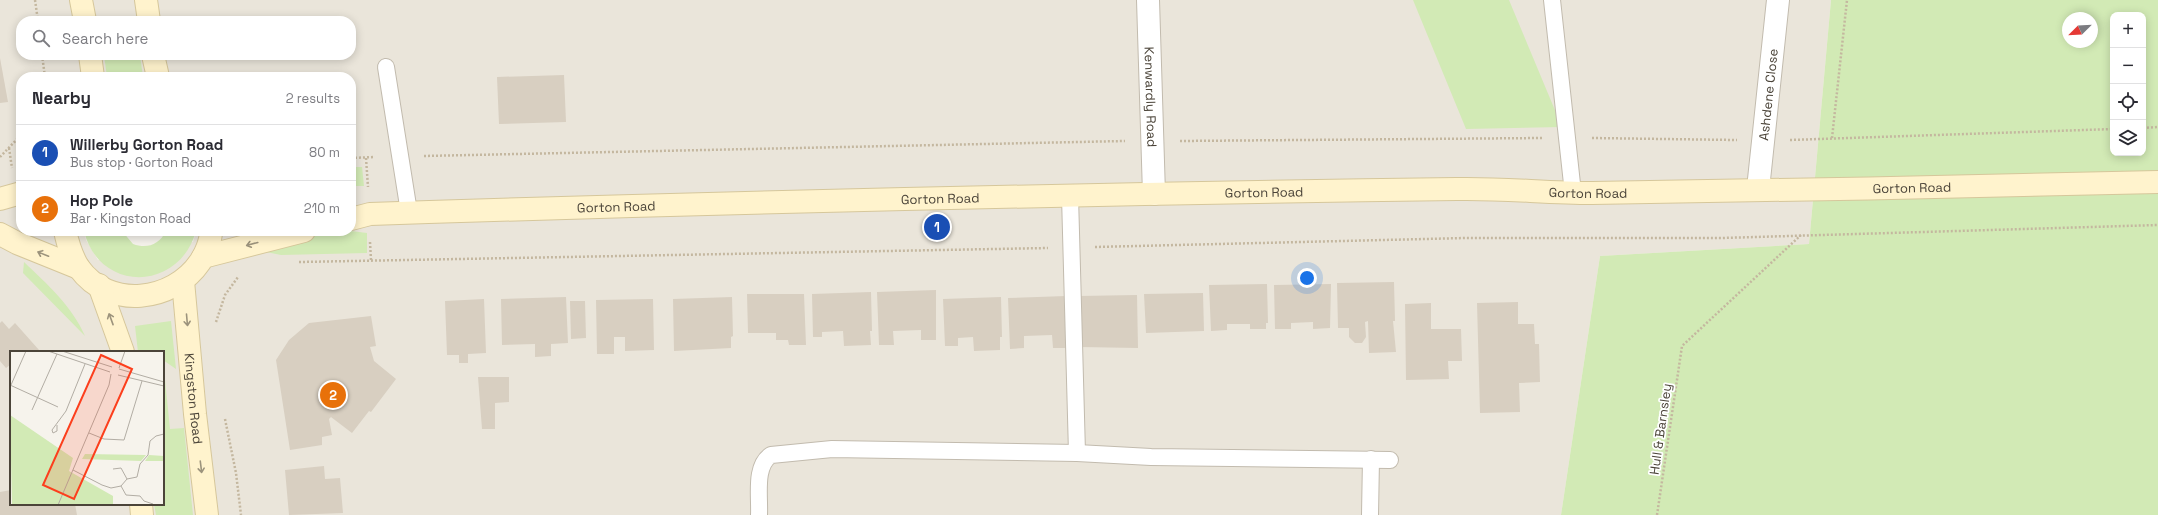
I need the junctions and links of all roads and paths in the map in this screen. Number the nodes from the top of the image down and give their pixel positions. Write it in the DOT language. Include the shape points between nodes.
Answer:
graph roads {
  1 [pos="35,0"];
  2 [pos="82,0"];
  3 [pos="146,0"];
  4 [pos="1148,0"];
  5 [pos="1552,0"];
  6 [pos="1778,0"];
  7 [pos="1847,0"];
  8 [pos="37,16"];
  9 [pos="84,16"];
  10 [pos="148,16"];
  11 [pos="43,60"];
  12 [pos="91,60"];
  13 [pos="154,60"];
  14 [pos="386,67"];
  15 [pos="44,72"];
  16 [pos="92,72"];
  17 [pos="157,72"];
  18 [pos="2158,127"];
  19 [pos="2146,128"];
  20 [pos="2110,129"];
  21 [pos="1567,138"];
  22 [pos="1832,138"];
  23 [pos="16,140"];
  24 [pos="1763,140"];
  25 [pos="1151,141"];
  26 [pos="9,148"];
  27 [pos="0,157"];
  28 [pos="400,157"];
  29 [pos="356,158"];
  30 [pos="12,170"];
  31 [pos="2158,182"];
  32 [pos="1758,189"];
  33 [pos="1573,193"];
  34 [pos="16,194"];
  35 [pos="1154,194"];
  36 [pos="1070,196"];
  37 [pos="0,199"];
  38 [pos="409,212"];
  39 [pos="357,214"];
  40 [pos="2158,225"];
  41 [pos="0,234"];
  42 [pos="1801,235"];
  43 [pos="66,236"];
  44 [pos="209,236"];
  45 [pos="285,236"];
  46 [pos="1071,248"];
  47 [pos="203,257"];
  48 [pos="296,262"];
  49 [pos="79,268"];
  50 [pos="242,274"];
  51 [pos="183,281"];
  52 [pos="99,285"];
  53 [pos="216,324"];
  54 [pos="123,351"];
  55 [pos="224,415"];
  56 [pos="1077,453"];
  57 [pos="1371,459"];
  58 [pos="1390,460"];
  59 [pos="141,505"];
  60 [pos="142,515"];
  61 [pos="207,515"];
  62 [pos="241,515"];
  63 [pos="760,515"];
  64 [pos="1370,515"];
  65 [pos="1658,515"];
  1 -- 8 [label="path"];
  2 -- 9 [label="main road"];
  3 -- 10 [label="main road"];
  4 -- 25 [label="street, Kenwardly Road"];
  5 -- 21 [label="lane"];
  6 -- 24 [label="street, Ashdene Close"];
  7 -- 22 [label="path"];
  11 -- 15 [label="path"];
  12 -- 16 [label="main road"];
  13 -- 17 [label="main road"];
  14 -- 28 [label="lane"];
  18 -- 19 [label="path"];
  20 -- 22 [label="path"];
  21 -- 24 [label="path"];
  21 -- 25 [label="path"];
  21 -- 33 [label="lane"];
  22 -- 24 [label="path"];
  23 -- 26 [label="path"];
  24 -- 32 [label="street, Ashdene Close"];
  25 -- 28 [label="path"];
  25 -- 35 [label="street, Kenwardly Road"];
  26 -- 27 [label="path"];
  26 -- 30 [label="path"];
  28 -- 29 [label="path"];
  28 -- 38 [label="lane"];
  31 -- 32 [label="main road, Gorton Road"];
  32 -- 33 [label="main road, Gorton Road"];
  33 -- 35 [label="main road, Gorton Road" via="1465,189"];
  34 -- 37 [label="main road"];
  35 -- 36 [label="main road, Gorton Road"];
  36 -- 38 [label="main road, Gorton Road" via="928,197"];
  36 -- 46 [label="lane"];
  38 -- 39 [label="main road, Gorton Road"];
  40 -- 42 [label="path"];
  49 -- 41 [label="main road, one-way"];
  42 -- 46 [label="path" via="1466,238"];
  42 -- 65 [label="path, Hull & Barnsley" via="1682,346"];
  43 -- 49 [label="main road" via="69,250"];
  44 -- 47 [label="main road"];
  45 -- 47 [label="main road, one-way"];
  46 -- 48 [label="path"];
  46 -- 56 [label="lane"];
  47 -- 51 [label="main road"];
  49 -- 52 [label="main road"];
  50 -- 53 [label="path" via="225,295"];
  51 -- 52 [label="main road" via="163,292 141,297 119,294"];
  51 -- 61 [label="main road, Kingston Road, one-way"];
  54 -- 52 [label="main road, one-way"];
  55 -- 62 [label="path" via="236,473"];
  56 -- 57 [label="lane" via="1151,458"];
  56 -- 63 [label="lane" via="832,449 771,455 764,460 760,470"];
  57 -- 58 [label="lane"];
  57 -- 64 [label="lane"];
  59 -- 60 [label="main road"];
}
